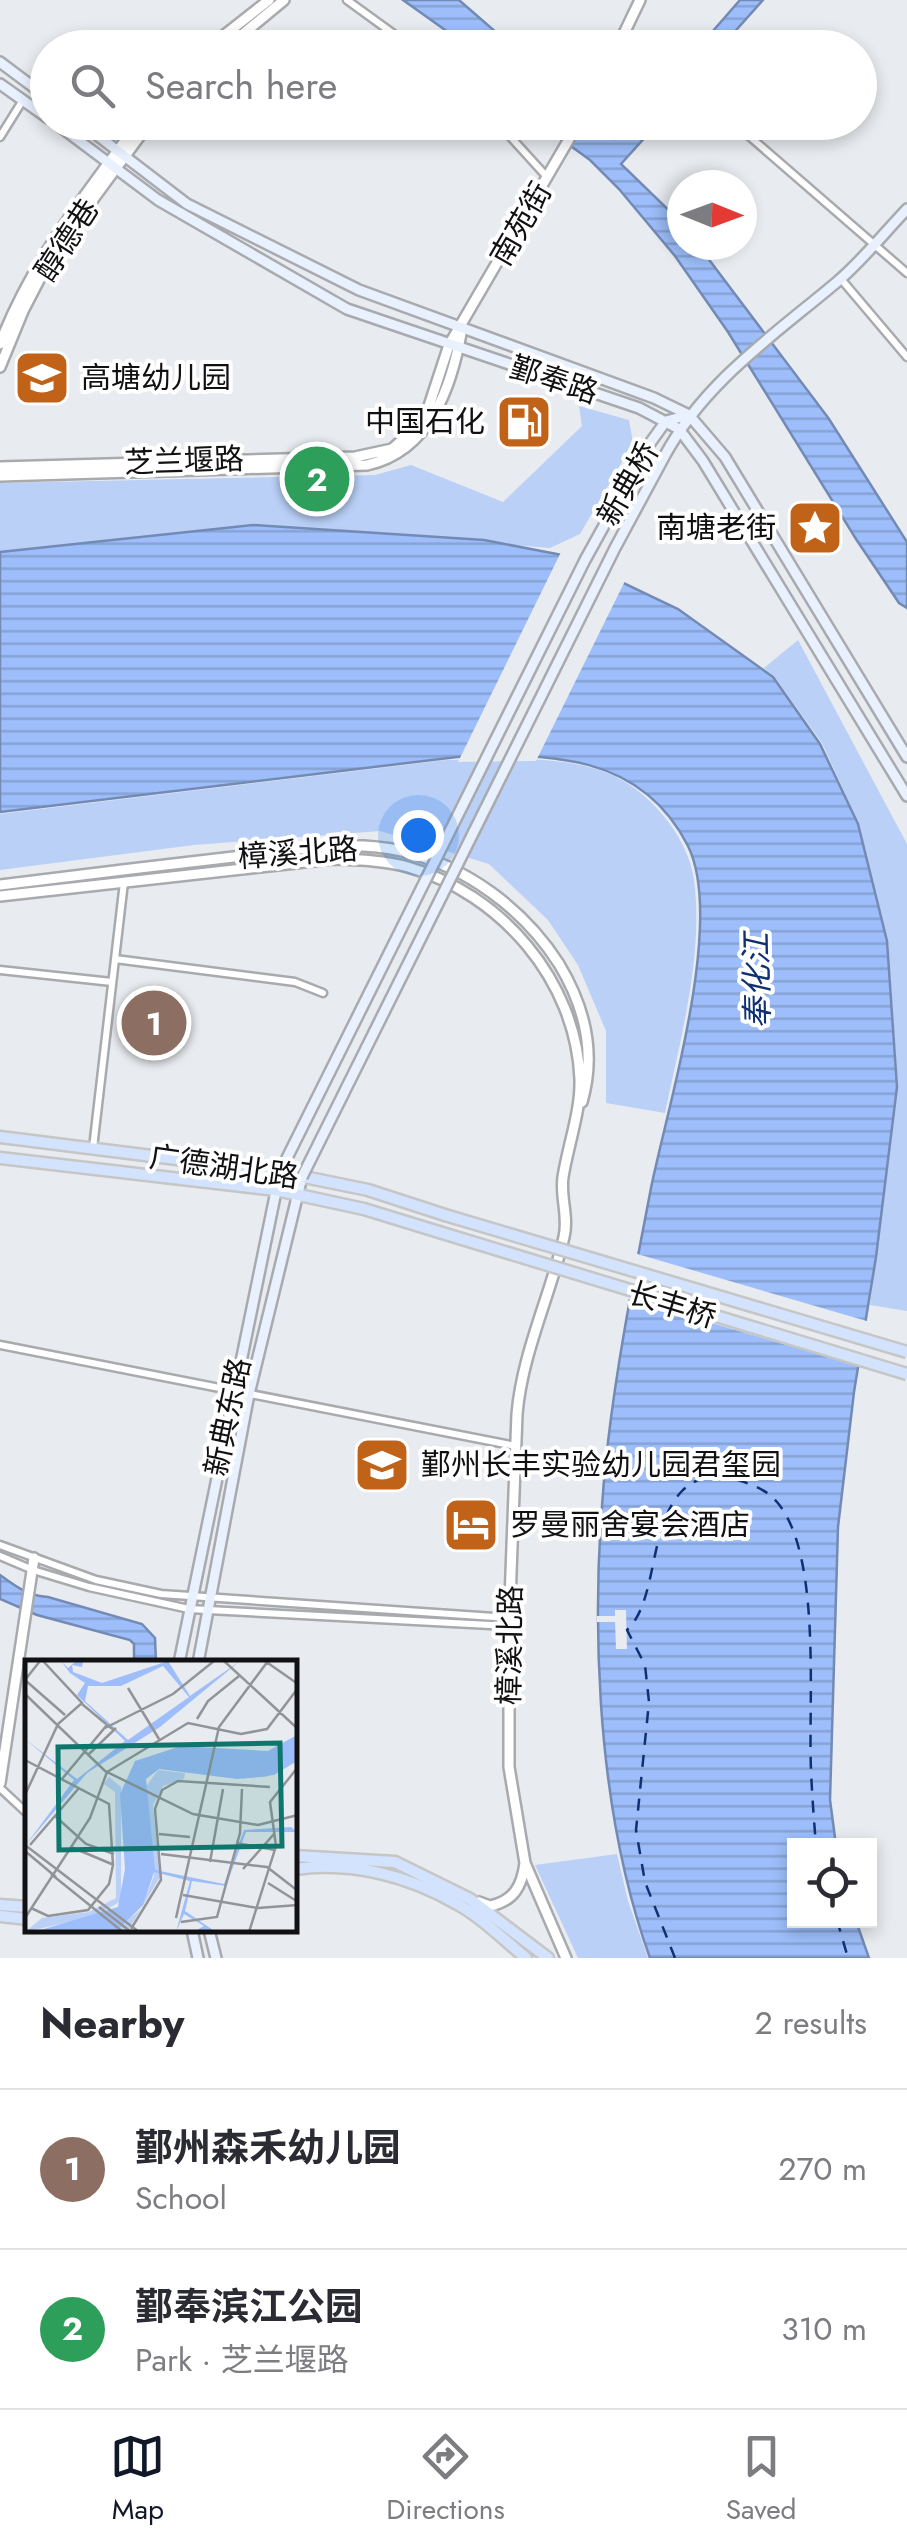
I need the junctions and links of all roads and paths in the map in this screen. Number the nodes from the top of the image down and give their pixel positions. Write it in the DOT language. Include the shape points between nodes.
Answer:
graph roads {
  1 [pos="269,0"];
  2 [pos="284,0"];
  3 [pos="347,0"];
  4 [pos="640,0"];
  5 [pos="231,30"];
  6 [pos="248,30"];
  7 [pos="388,30"];
  8 [pos="625,30"];
  9 [pos="0,62"];
  10 [pos="0,84"];
  11 [pos="30,84"];
  12 [pos="22,100"];
  13 [pos="30,106"];
  14 [pos="0,137"];
  15 [pos="77,140"];
  16 [pos="104,140"];
  17 [pos="129,140"];
  18 [pos="134,140"];
  19 [pos="513,140"];
  20 [pos="570,140"];
  21 [pos="754,140"];
  22 [pos="122,153"];
  23 [pos="113,166"];
  24 [pos="548,178"];
  25 [pos="907,209"];
  26 [pos="873,244"];
  27 [pos="907,273"];
  28 [pos="841,279"];
  29 [pos="462,326"];
  30 [pos="0,344"];
  31 [pos="454,347"];
  32 [pos="907,357"];
  33 [pos="0,368"];
  34 [pos="688,415"];
  35 [pos="666,421"];
  36 [pos="679,429"];
  37 [pos="0,467"];
  38 [pos="0,476"];
  39 [pos="907,757"];
  40 [pos="907,796"];
  41 [pos="124,881"];
  42 [pos="0,885"];
  43 [pos="0,896"];
  44 [pos="115,959"];
  45 [pos="0,970"];
  46 [pos="112,982"];
  47 [pos="323,992"];
  48 [pos="572,1133"];
  49 [pos="0,1137"];
  50 [pos="92,1149"];
  51 [pos="0,1158"];
  52 [pos="280,1172"];
  53 [pos="302,1177"];
  54 [pos="276,1190"];
  55 [pos="297,1194"];
  56 [pos="445,1215"];
  57 [pos="438,1232"];
  58 [pos="0,1345"];
  59 [pos="907,1352"];
  60 [pos="907,1374"];
  61 [pos="234,1392"];
  62 [pos="249,1394"];
  63 [pos="516,1446"];
  64 [pos="0,1545"];
  65 [pos="0,1556"];
  66 [pos="34,1558"];
  67 [pos="33,1570"];
  68 [pos="210,1599"];
  69 [pos="190,1604"];
  70 [pos="207,1611"];
  71 [pos="509,1622"];
  72 [pos="180,1660"];
  73 [pos="199,1660"];
  74 [pos="0,1785"];
  75 [pos="25,1811"];
  76 [pos="298,1856"];
  77 [pos="525,1863"];
  78 [pos="298,1869"];
  79 [pos="470,1899"];
  80 [pos="0,1904"];
  81 [pos="25,1907"];
  82 [pos="0,1916"];
  83 [pos="25,1919"];
  84 [pos="193,1933"];
  85 [pos="210,1933"];
  86 [pos="198,1958"];
  87 [pos="216,1958"];
  88 [pos="526,1958"];
  89 [pos="548,1958"];
  90 [pos="566,1958"];
  1 -- 5 [label="street"];
  2 -- 6 [label="street"];
  3 -- 7 [label="street"];
  4 -- 8 [label="street"];
  9 -- 11 [label="main road"];
  10 -- 12 [label="main road, 鄞奉路"];
  12 -- 13 [label="main road, 鄞奉路"];
  12 -- 14 [label="street"];
  15 -- 23 [label="main road, 鄞奉路"];
  16 -- 22 [label="main road, 鄞奉路"];
  17 -- 22 [label="street, 醇德巷"];
  18 -- 22 [label="street, 醇德巷"];
  19 -- 24 [label="street"];
  20 -- 24 [label="street, 南苑街"];
  21 -- 26 [label="street"];
  22 -- 23 [label="street, 醇德巷"];
  22 -- 29 [label="main road, 鄞奉路" via="186,204 359,290"];
  23 -- 30 [label="street, 醇德巷" via="54,237"];
  23 -- 31 [label="main road, 鄞奉路" via="280,274 347,309"];
  23 -- 33 [label="street, 醇德巷" via="52,255"];
  24 -- 29 [label="street, 南苑街"];
  25 -- 26 [label="main road"];
  26 -- 27 [label="street"];
  26 -- 28 [label="main road"];
  28 -- 32 [label="street"];
  28 -- 34 [label="main road"];
  29 -- 31 [label="street, 芝兰堰路"];
  29 -- 34 [label="main road, 鄞奉路"];
  31 -- 35 [label="main road, 鄞奉路"];
  31 -- 37 [label="street, 芝兰堰路" via="419,425 380,454"];
  31 -- 38 [label="street, 芝兰堰路" via="426,430 406,450 379,462"];
  34 -- 35 [label="main road, 新典桥"];
  34 -- 36 [label="main road, 新典桥"];
  34 -- 39 [label="main road, 鄞奉路" via="725,457"];
  35 -- 36 [label="main road, 鄞奉路"];
  35 -- 52 [label="main road, 新典桥, bridge" via="585,560"];
  36 -- 40 [label="main road, 鄞奉路"];
  36 -- 53 [label="main road, 新典桥, bridge"];
  41 -- 43 [label="street, 樟溪北路"];
  41 -- 44 [label="street"];
  41 -- 48 [label="street, 樟溪北路" via="356,860 404,866 455,888 507,923 553,982 580,1079"];
  42 -- 48 [label="street, 樟溪北路" via="345,846 407,852 470,878 516,911 566,976 590,1057"];
  44 -- 46 [label="street"];
  44 -- 47 [label="street" via="295,982"];
  45 -- 46 [label="street"];
  46 -- 50 [label="street"];
  48 -- 63 [label="street, 樟溪北路" via="562,1193 564,1236 522,1382"];
  49 -- 50 [label="main road, 广德湖北路"];
  50 -- 52 [label="main road, 广德湖北路"];
  51 -- 54 [label="main road, 广德湖北路"];
  52 -- 53 [label="main road, 广德湖北路"];
  52 -- 54 [label="main road, 新典东路"];
  53 -- 55 [label="main road, 新典东路"];
  53 -- 56 [label="main road, 广德湖北路"];
  54 -- 55 [label="main road, 广德湖北路"];
  54 -- 61 [label="main road, 新典东路"];
  55 -- 57 [label="main road, 广德湖北路"];
  55 -- 62 [label="main road, 新典东路"];
  56 -- 59 [label="main road, 长丰桥, bridge"];
  57 -- 60 [label="main road, 长丰桥, bridge"];
  58 -- 61 [label="street"];
  61 -- 62 [label="street"];
  61 -- 69 [label="main road, 新典东路"];
  62 -- 63 [label="street"];
  62 -- 68 [label="main road, 新典东路"];
  63 -- 71 [label="street, 樟溪北路"];
  64 -- 66 [label="street"];
  65 -- 67 [label="street"];
  66 -- 67 [label="street"];
  66 -- 69 [label="street"];
  67 -- 69 [label="street" via="134,1598"];
  67 -- 74 [label="street"];
  68 -- 69 [label="street"];
  68 -- 70 [label="main road, 新典东路"];
  68 -- 71 [label="street"];
  69 -- 70 [label="street"];
  69 -- 72 [label="main road, 新典东路"];
  70 -- 71 [label="street"];
  70 -- 73 [label="main road, 新典东路"];
  71 -- 77 [label="street, 樟溪北路" via="509,1766"];
  74 -- 75 [label="street"];
  76 -- 79 [label="main road" via="396,1862"];
  77 -- 79 [label="street" via="512,1897 490,1906"];
  77 -- 90 [label="street, 樟溪北路"];
  78 -- 88 [label="main road" via="391,1874 461,1905"];
  79 -- 89 [label="main road"];
  80 -- 81 [label="main road"];
  82 -- 83 [label="main road"];
  84 -- 86 [label="main road"];
  85 -- 87 [label="main road"];
}
